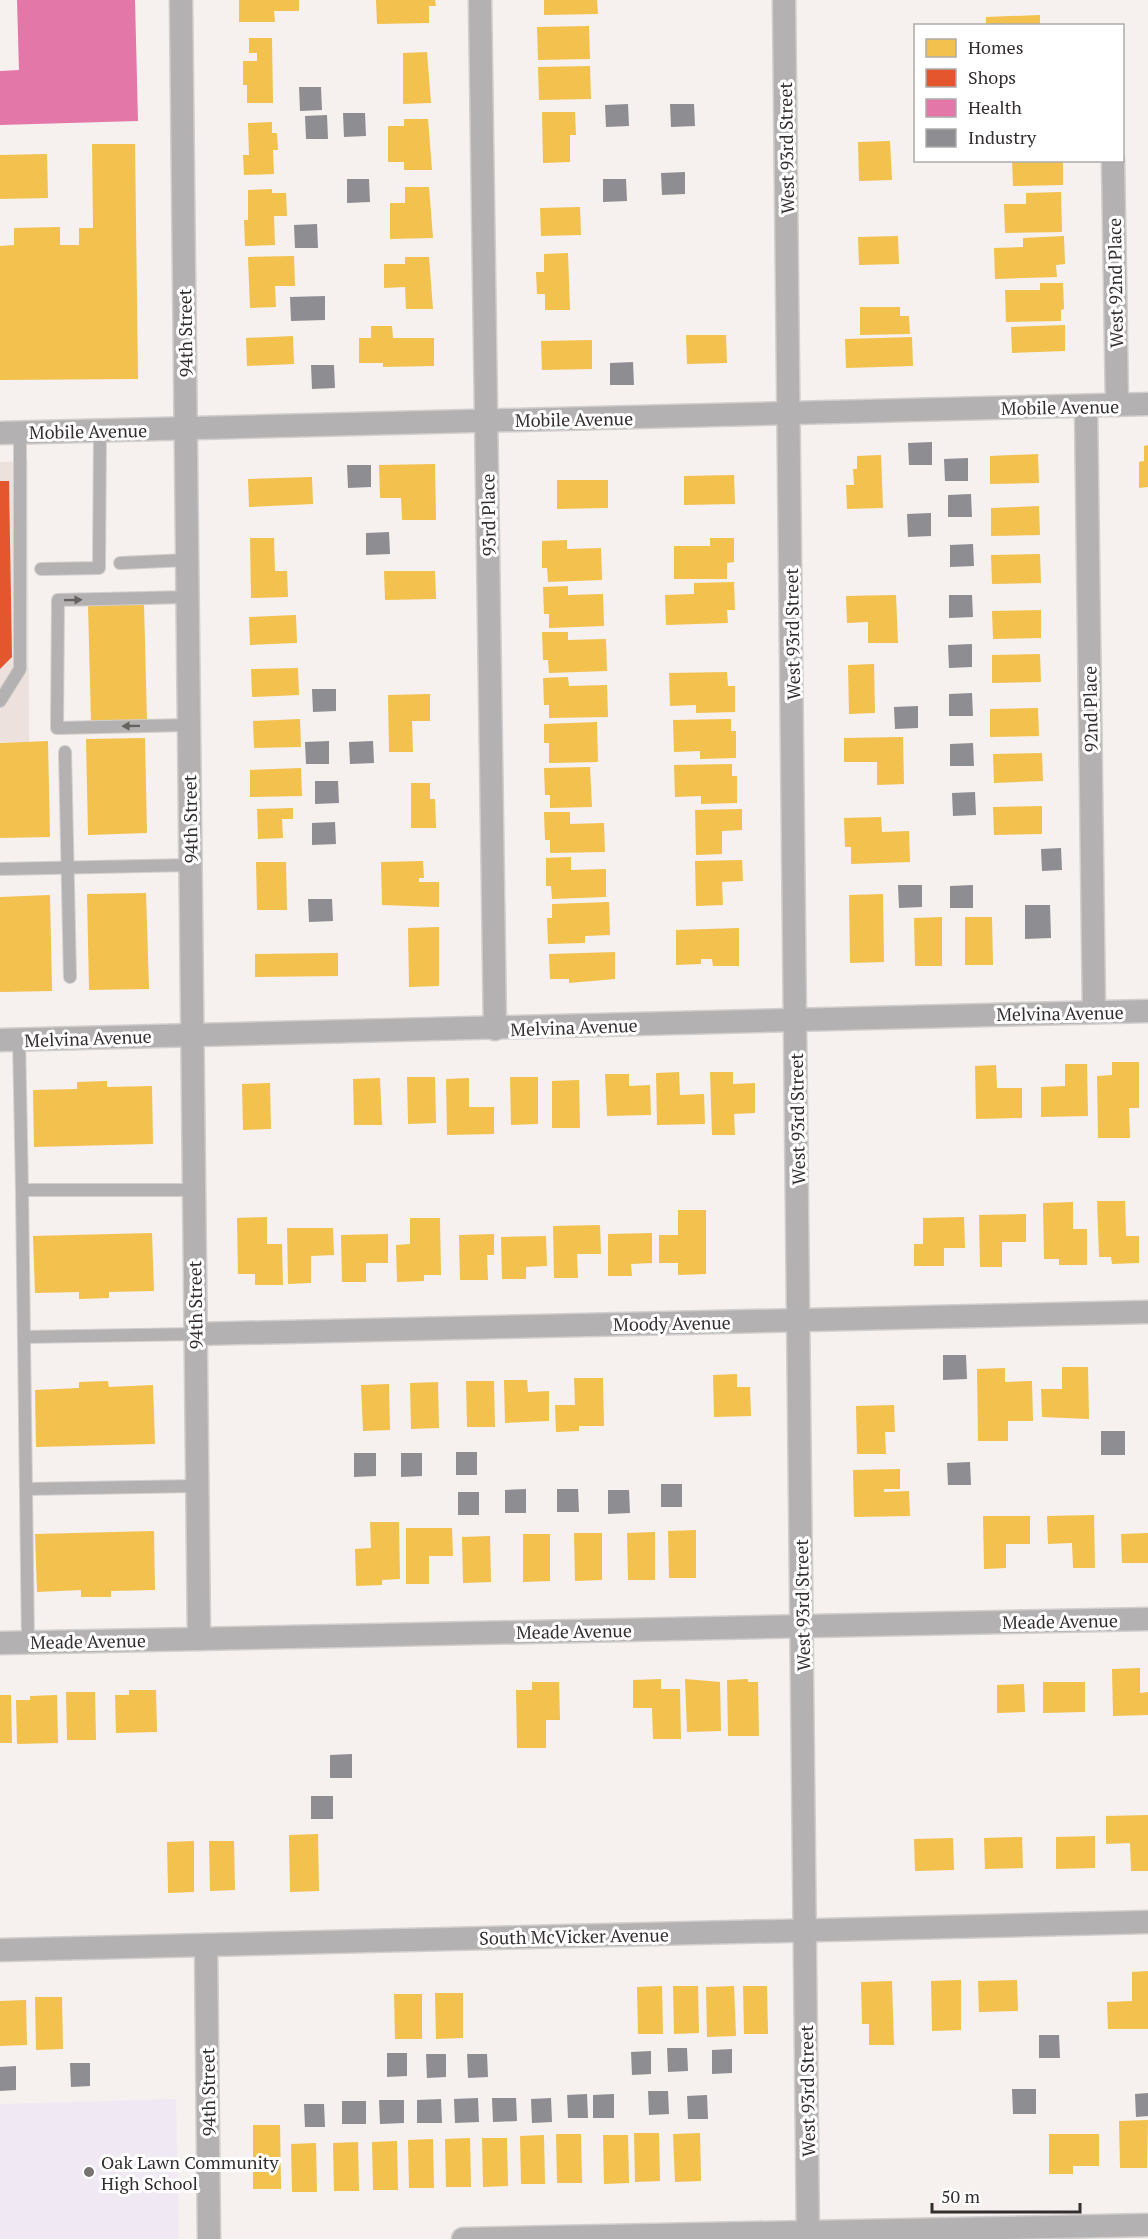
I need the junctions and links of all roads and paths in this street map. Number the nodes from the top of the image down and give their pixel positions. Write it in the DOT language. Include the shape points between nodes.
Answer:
graph roads {
  1 [pos="181,0"];
  2 [pos="480,0"];
  3 [pos="784,0"];
  4 [pos="1113,162"];
  5 [pos="1148,404"];
  6 [pos="1117,405"];
  7 [pos="1086,406"];
  8 [pos="790,413"];
  9 [pos="486,421"];
  10 [pos="186,429"];
  11 [pos="100,430"];
  12 [pos="10,433"];
  13 [pos="187,560"];
  14 [pos="120,563"];
  15 [pos="41,568"];
  16 [pos="188,597"];
  17 [pos="0,701"];
  18 [pos="189,725"];
  19 [pos="65,752"];
  20 [pos="191,865"];
  21 [pos="67,867"];
  22 [pos="0,869"];
  23 [pos="70,977"];
  24 [pos="1148,1011"];
  25 [pos="1094,1012"];
  26 [pos="795,1019"];
  27 [pos="495,1029"];
  28 [pos="192,1034"];
  29 [pos="9,1040"];
  30 [pos="22,1190"];
  31 [pos="194,1190"];
  32 [pos="1148,1312"];
  33 [pos="799,1320"];
  34 [pos="196,1334"];
  35 [pos="24,1337"];
  36 [pos="197,1486"];
  37 [pos="26,1489"];
  38 [pos="1148,1619"];
  39 [pos="803,1627"];
  40 [pos="199,1639"];
  41 [pos="0,1643"];
  42 [pos="27,1643"];
  43 [pos="1148,1922"];
  44 [pos="805,1930"];
  45 [pos="206,1945"];
  46 [pos="0,1950"];
  47 [pos="1148,2224"];
  48 [pos="808,2235"];
  49 [pos="209,2239"];
  50 [pos="463,2239"];
  1 -- 10 [label="street, 94th Street"];
  2 -- 9 [label="street, 93rd Place"];
  3 -- 8 [label="street, West 93rd Street"];
  4 -- 6 [label="street, West 92nd Place"];
  5 -- 6 [label="street, Mobile Avenue"];
  6 -- 7 [label="street, Mobile Avenue"];
  7 -- 8 [label="street, Mobile Avenue"];
  7 -- 25 [label="street, 92nd Place"];
  8 -- 9 [label="street, Mobile Avenue"];
  8 -- 26 [label="street, West 93rd Street"];
  9 -- 10 [label="street, Mobile Avenue"];
  9 -- 27 [label="street, 93rd Place"];
  10 -- 11 [label="street, Mobile Avenue"];
  10 -- 13 [label="street, 94th Street"];
  11 -- 12 [label="street, Mobile Avenue"];
  11 -- 15 [label="lane" via="99,568"];
  12 -- 17 [label="lane" via="20,669"];
  13 -- 14 [label="lane"];
  13 -- 16 [label="street, 94th Street"];
  16 -- 18 [label="street, 94th Street"];
  18 -- 16 [label="lane, one-way" via="57,728 58,600"];
  18 -- 20 [label="street, 94th Street"];
  19 -- 21 [label="lane"];
  20 -- 21 [label="lane"];
  20 -- 28 [label="street, 94th Street"];
  21 -- 22 [label="lane"];
  21 -- 23 [label="lane"];
  24 -- 25 [label="street, Melvina Avenue"];
  25 -- 26 [label="street, Melvina Avenue"];
  26 -- 27 [label="street, Melvina Avenue"];
  26 -- 33 [label="street, West 93rd Street"];
  27 -- 28 [label="street, Melvina Avenue"];
  28 -- 29 [label="street, Melvina Avenue"];
  28 -- 31 [label="street, 94th Street"];
  29 -- 30 [label="lane"];
  30 -- 31 [label="lane"];
  30 -- 35 [label="lane"];
  31 -- 34 [label="street, 94th Street"];
  32 -- 33 [label="street, Moody Avenue"];
  33 -- 34 [label="street, Moody Avenue"];
  33 -- 39 [label="street, West 93rd Street"];
  34 -- 35 [label="lane"];
  34 -- 36 [label="street, 94th Street"];
  35 -- 37 [label="lane"];
  36 -- 37 [label="lane"];
  36 -- 40 [label="street, 94th Street"];
  37 -- 42 [label="lane"];
  38 -- 39 [label="street, Meade Avenue"];
  39 -- 40 [label="street, Meade Avenue"];
  39 -- 44 [label="street, West 93rd Street"];
  40 -- 42 [label="street, Meade Avenue"];
  41 -- 42 [label="street, Meade Avenue"];
  43 -- 44 [label="street, South McVicker Avenue"];
  44 -- 45 [label="street, South McVicker Avenue"];
  44 -- 48 [label="street, West 93rd Street"];
  45 -- 46 [label="street, South McVicker Avenue"];
  45 -- 49 [label="street, 94th Street"];
  47 -- 48 [label="street"];
  48 -- 50 [label="street"];
}
